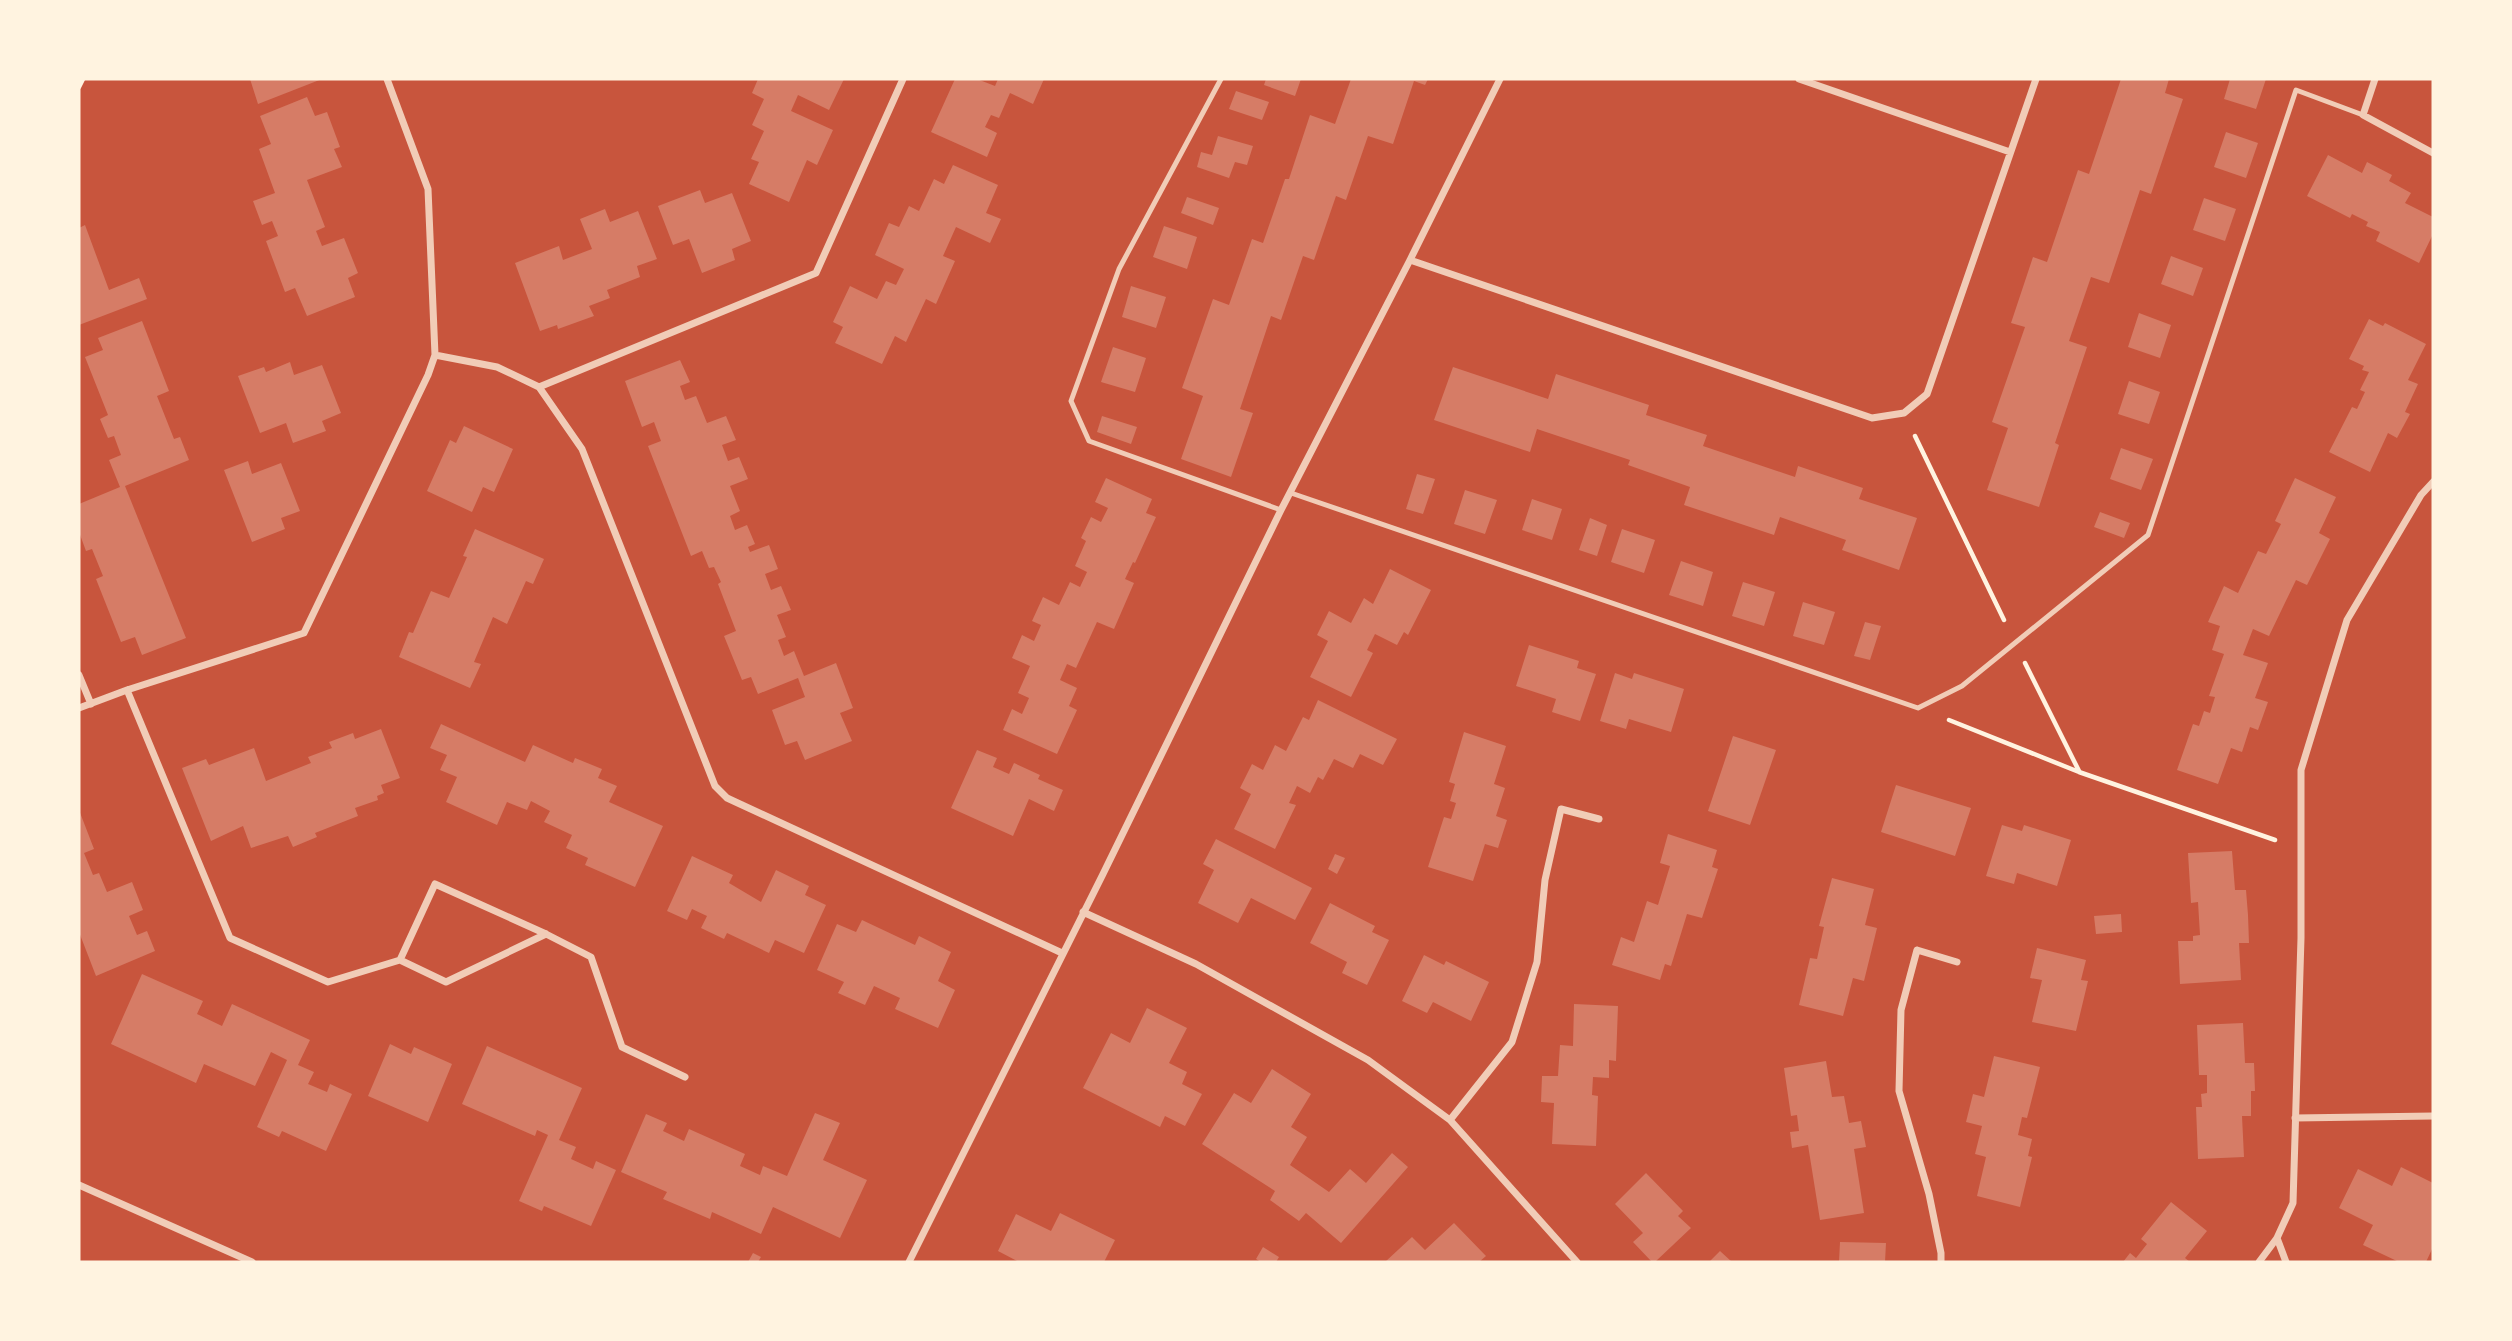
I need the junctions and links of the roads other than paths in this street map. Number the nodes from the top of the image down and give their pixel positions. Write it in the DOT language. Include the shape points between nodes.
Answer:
graph roads {
  1 [pos="387,79"];
  2 [pos="903,79"];
  3 [pos="1221,79"];
  4 [pos="1500,79"];
  5 [pos="1799,79"];
  6 [pos="2036,79"];
  7 [pos="2375,79"];
  8 [pos="2364,115"];
  9 [pos="2010,152"];
  10 [pos="2433,153"];
  11 [pos="1410,260"];
  12 [pos="435,355"];
  13 [pos="539,387"];
  14 [pos="2433,482"];
  15 [pos="1291,493"];
  16 [pos="1281,510"];
  17 [pos="79,675"];
  18 [pos="127,690"];
  19 [pos="91,704"];
  20 [pos="79,708"];
  21 [pos="1599,819"];
  22 [pos="1083,912"];
  23 [pos="546,934"];
  24 [pos="1062,953"];
  25 [pos="400,960"];
  26 [pos="1957,962"];
  27 [pos="685,1077"];
  28 [pos="2433,1116"];
  29 [pos="2295,1118"];
  30 [pos="1450,1120"];
  31 [pos="79,1185"];
  32 [pos="2277,1238"];
  33 [pos="252,1262"];
  34 [pos="909,1262"];
  35 [pos="1577,1262"];
  36 [pos="1941,1262"];
  37 [pos="2259,1262"];
  38 [pos="2286,1262"];
  1 -- 12 [label="street" via="428,189"];
  2 -- 13 [label="street" via="817,273"];
  3 -- 16 [label="lane" via="1119,269 1070,401 1089,441"];
  4 -- 11 [label="street"];
  5 -- 9 [label="street"];
  6 -- 9 [label="street"];
  7 -- 8 [label="street"];
  8 -- 10 [label="street"];
  8 -- 15 [label="lane" via="2297,90 2148,535 1962,686 1918,708"];
  9 -- 11 [label="street" via="1927,394 1904,413 1872,418"];
  11 -- 15 [label="street"];
  12 -- 13 [label="street" via="497,367"];
  12 -- 18 [label="street" via="304,633"];
  13 -- 24 [label="street" via="582,449 715,786 741,805"];
  14 -- 29 [label="street" via="2347,620 2301,770"];
  15 -- 16 [label="street"];
  16 -- 22 [label="street"];
  17 -- 19 [label="street"];
  18 -- 19 [label="street"];
  18 -- 25 [label="street" via="230,938 328,982"];
  19 -- 20 [label="street"];
  21 -- 30 [label="street" via="1561,809 1545,880 1537,962 1512,1042"];
  22 -- 24 [label="street"];
  22 -- 30 [label="street" via="1196,964 1368,1060"];
  23 -- 25 [label="street" via="446,982"];
  23 -- 25 [label="street" via="435,884"];
  23 -- 27 [label="street" via="591,957 622,1047"];
  24 -- 34 [label="street"];
  26 -- 36 [label="street" via="1917,950 1901,1010 1899,1091 1929,1194"];
  28 -- 29 [label="street"];
  29 -- 32 [label="street" via="2292,1202"];
  30 -- 35 [label="street"];
  31 -- 33 [label="street"];
  32 -- 37 [label="street"];
  32 -- 38 [label="street"];
}
